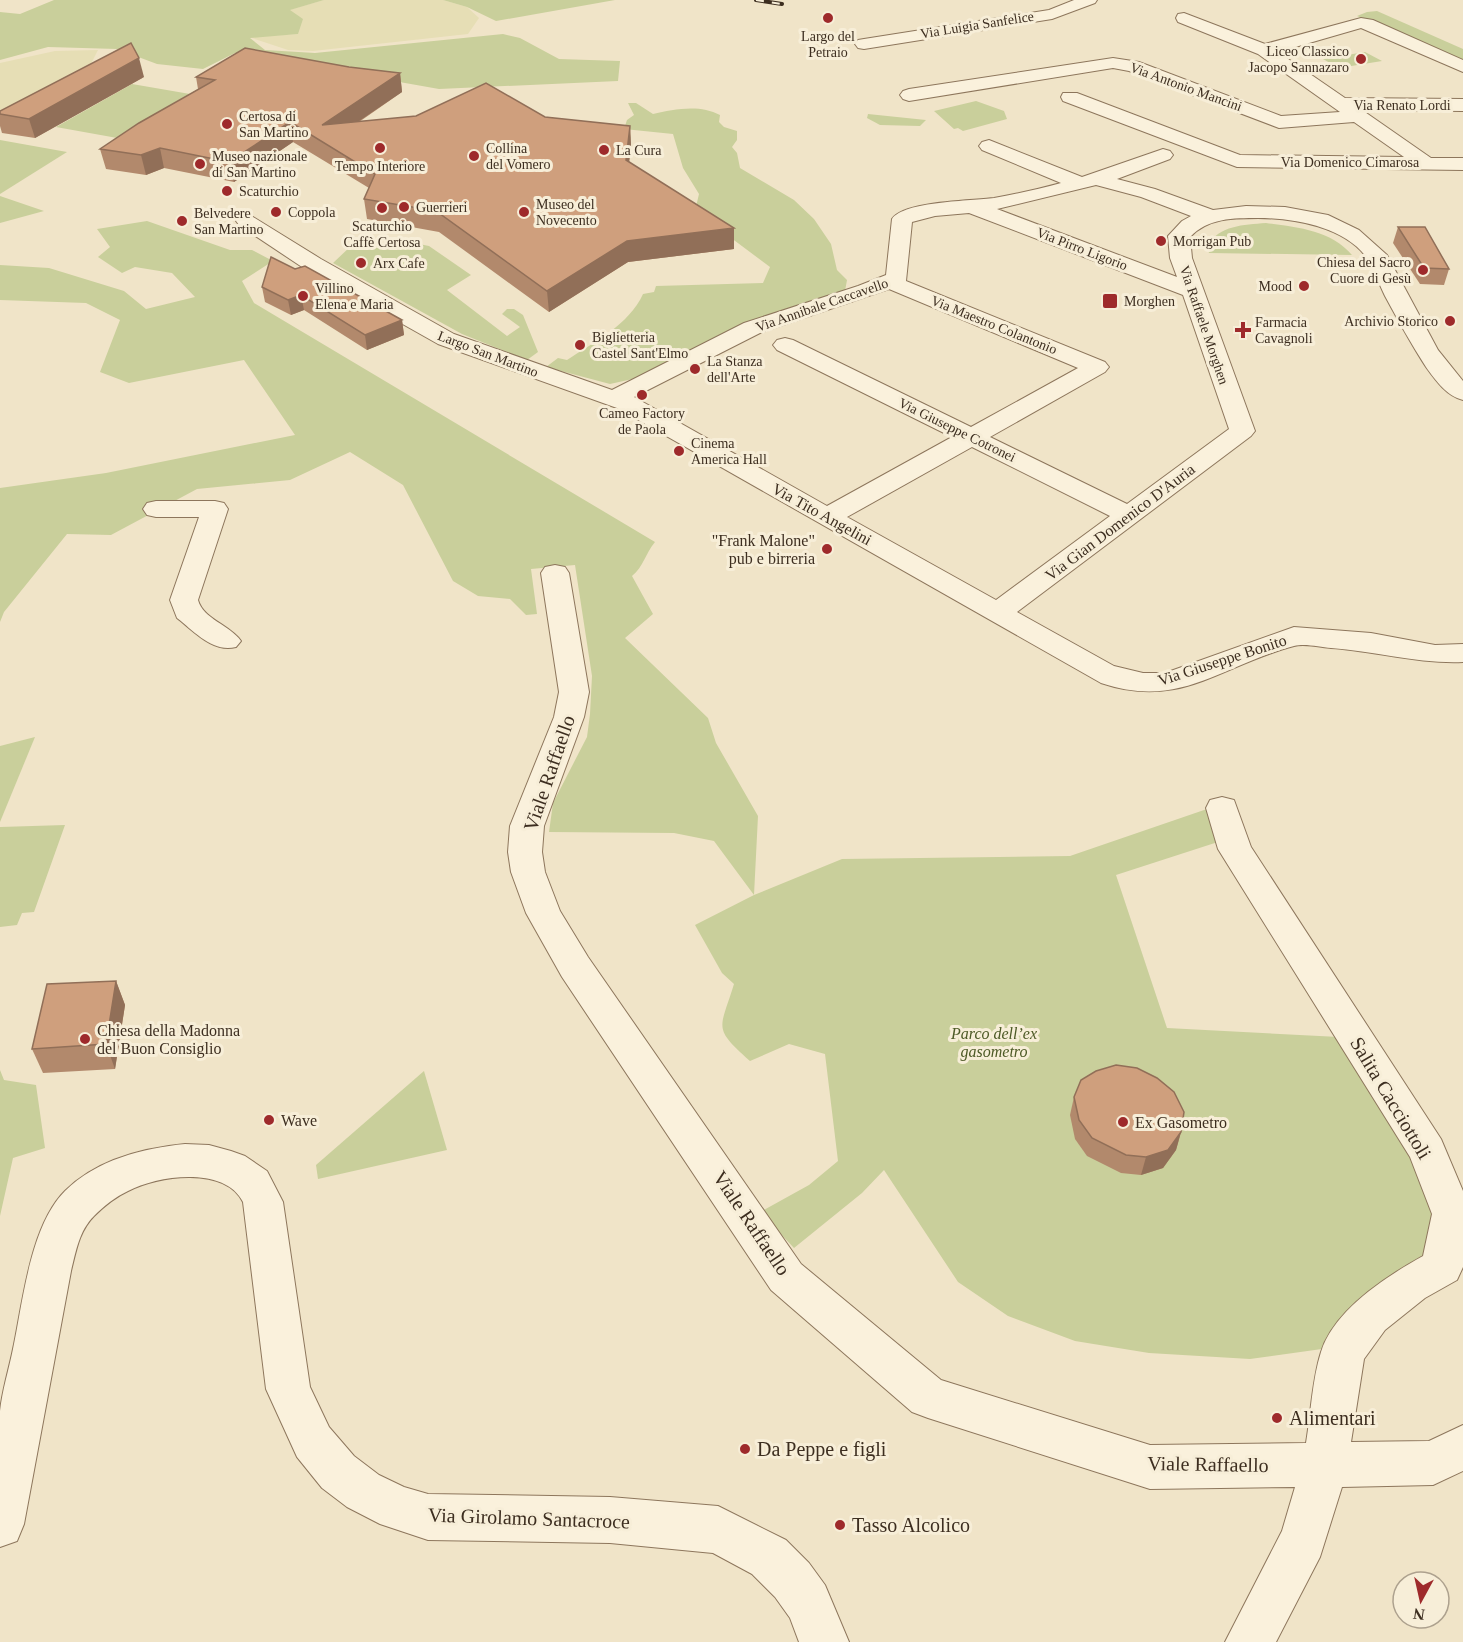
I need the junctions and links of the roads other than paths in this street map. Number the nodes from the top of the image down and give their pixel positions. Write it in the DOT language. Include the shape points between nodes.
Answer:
graph roads {
  1 [pos="1089,0"];
  2 [pos="1184,18"];
  3 [pos="864,44"];
  4 [pos="1264,50"];
  5 [pos="1463,67"];
  6 [pos="909,95"];
  7 [pos="1070,97"];
  8 [pos="1463,105"];
  9 [pos="1348,110"];
  10 [pos="989,146"];
  11 [pos="1164,155"];
  12 [pos="1424,162"];
  13 [pos="1463,164"];
  14 [pos="1087,181"];
  15 [pos="1250,187"];
  16 [pos="972,207"];
  17 [pos="1211,216"];
  18 [pos="246,221"];
  19 [pos="890,282"];
  20 [pos="1192,291"];
  21 [pos="785,345"];
  22 [pos="1463,393"];
  23 [pos="614,398"];
  24 [pos="1242,431"];
  25 [pos="970,436"];
  26 [pos="156,509"];
  27 [pos="1129,515"];
  28 [pos="827,517"];
  29 [pos="555,573"];
  30 [pos="998,612"];
  31 [pos="226,640"];
  32 [pos="1463,653"];
  33 [pos="1222,808"];
  34 [pos="1463,1447"];
  35 [pos="1325,1465"];
  36 [pos="0,1524"];
  37 [pos="824,1642"];
  38 [pos="1250,1642"];
  1 -- 3 [label="street, Via Luigia Sanfelice" via="1052,14"];
  2 -- 4 [label="street"];
  4 -- 5 [label="street" via="1361,23"];
  4 -- 9 [label="street"];
  6 -- 9 [label="street, Via Antonio Mancini" via="1113,63 1133,66 1279,122"];
  7 -- 15 [label="street"];
  8 -- 9 [label="street, Via Renato Lordi"];
  9 -- 12 [label="street"];
  10 -- 14 [label="street"];
  11 -- 14 [label="street, Via Annibale Caccavello"];
  12 -- 13 [label="street, Via Domenico Cimarosa"];
  12 -- 15 [label="street, Via Domenico Cimarosa"];
  14 -- 16 [label="street, Via Annibale Caccavello"];
  14 -- 17 [label="street, Via Annibale Caccavello" via="1148,193"];
  15 -- 17 [label="street, Via Raffaele Morghen" via="1235,212"];
  15 -- 22 [label="street, Via Raffaele Morghen" via="1296,216 1333,225 1364,243 1376,255 1435,363"];
  16 -- 19 [label="street, Via Annibale Caccavello" via="915,213 902,219 897,279"];
  16 -- 20 [label="street, Via Pirro Ligorio"];
  17 -- 20 [label="street, Via Raffaele Morghen" via="1194,222 1179,236 1181,258"];
  18 -- 23 [label="street, Largo San Martino" via="446,339"];
  19 -- 23 [label="street, Via Annibale Caccavello" via="752,328"];
  19 -- 25 [label="street, Via Maestro Colantonio" via="1097,367"];
  20 -- 24 [label="street, Via Raffaele Morghen"];
  21 -- 25 [label="street, Via Giuseppe Cotronei"];
  23 -- 28 [label="street, Via Tito Angelini"];
  24 -- 27 [label="street, Via Gian Domenico D'Auria"];
  25 -- 27 [label="street, Via Giuseppe Cotronei"];
  25 -- 28 [label="street"];
  26 -- 31 [label="street" via="215,509 184,600 187,612"];
  27 -- 30 [label="street, Via Gian Domenico D'Auria"];
  28 -- 30 [label="street, Via Tito Angelini"];
  29 -- 35 [label="street, Viale Raffaello" via="574,692 569,717 527,826 528,872 543,913 575,967 786,1277 928,1397 1150,1467"];
  30 -- 32 [label="street, Via Giuseppe Bonito" via="1104,673 1127,682 1147,684 1168,682 1294,636 1371,642 1436,654"];
  33 -- 35 [label="street, Salita Cacciottoli" via="1235,849 1427,1151 1452,1214 1442,1267 1410,1285 1370,1316 1343,1352"];
  34 -- 35 [label="street, Viale Raffaello" via="1433,1463"];
  35 -- 38 [label="street, Salita Cacciottoli" via="1303,1540"];
  36 -- 37 [label="street, Via Girolamo Santacroce" via="50,1271 61,1232 78,1204 107,1180 158,1164 186,1159 222,1164 250,1179 263,1202 288,1389 313,1442 354,1485 397,1508 428,1517 610,1520 718,1530 769,1557 792,1580 808,1602"];
}
